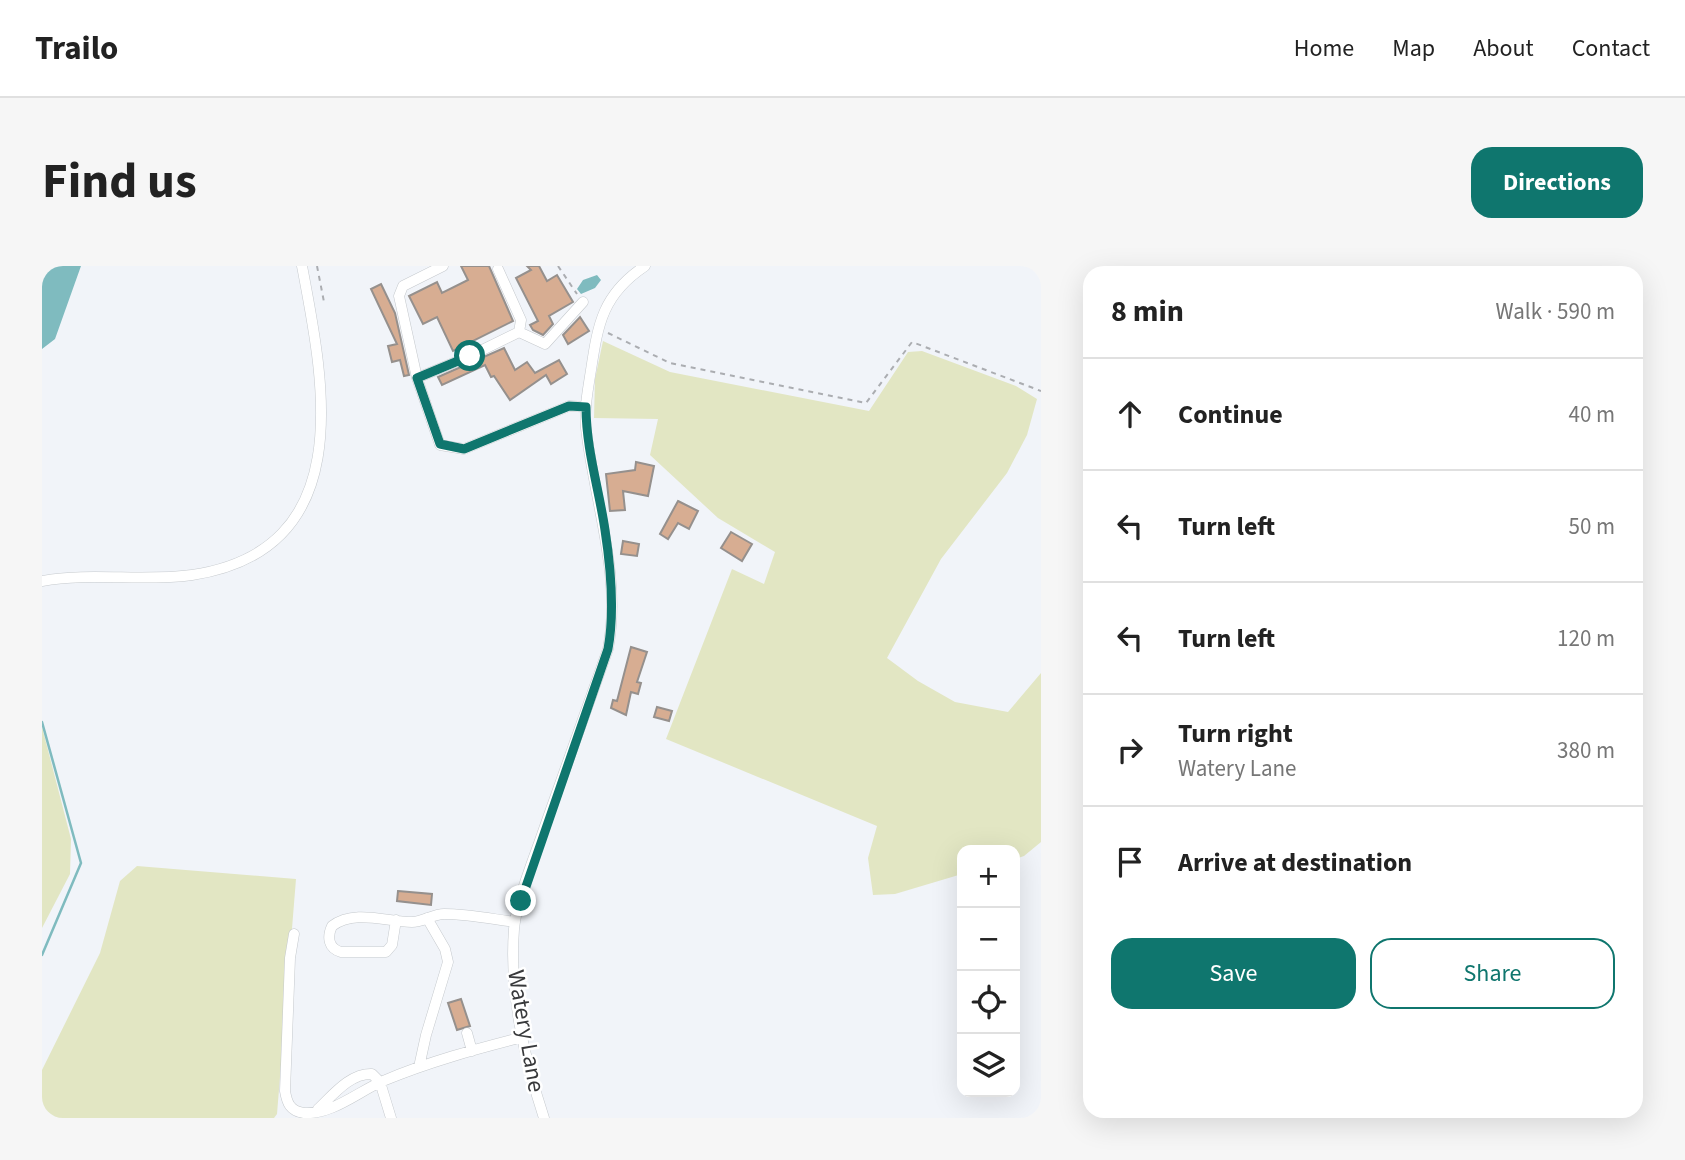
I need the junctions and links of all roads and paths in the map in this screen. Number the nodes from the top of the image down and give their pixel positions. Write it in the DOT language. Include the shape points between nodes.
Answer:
graph roads {
  1 [pos="302,266"];
  2 [pos="317,266"];
  3 [pos="443,266"];
  4 [pos="645,266"];
  5 [pos="498,269"];
  6 [pos="324,302"];
  7 [pos="583,302"];
  8 [pos="597,328"];
  9 [pos="519,332"];
  10 [pos="417,378"];
  11 [pos="1041,391"];
  12 [pos="586,407"];
  13 [pos="42,581"];
  14 [pos="427,919"];
  15 [pos="396,920"];
  16 [pos="515,922"];
  17 [pos="294,934"];
  18 [pos="467,1033"];
  19 [pos="523,1037"];
  20 [pos="472,1051"];
  21 [pos="419,1067"];
  22 [pos="380,1082"];
  23 [pos="315,1112"];
  24 [pos="391,1118"];
  25 [pos="544,1118"];
  1 -- 13 [label="street" via="319,382 320,432 318,465 308,496 293,519 269,545 220,570 188,576"];
  2 -- 6 [label="path"];
  3 -- 10 [label="street" via="403,286 399,296"];
  4 -- 8 [label="street, Watery Lane" via="611,296"];
  5 -- 9 [label="street" via="521,320"];
  7 -- 9 [label="street" via="545,344"];
  8 -- 11 [label="path" via="670,363 866,403 912,342"];
  8 -- 12 [label="street, Watery Lane"];
  9 -- 10 [label="street"];
  10 -- 12 [label="street" via="440,444 464,449 569,406"];
  12 -- 16 [label="street, Watery Lane" via="605,531 611,632"];
  14 -- 15 [label="street"];
  14 -- 16 [label="street" via="442,914"];
  14 -- 21 [label="street" via="448,962"];
  15 -- 15 [label="street" via="342,919 329,932 330,944 341,952 386,952 392,945"];
  16 -- 19 [label="street, Watery Lane" via="514,978"];
  17 -- 23 [label="street" via="285,1091 295,1111"];
  18 -- 20 [label="street"];
  19 -- 20 [label="street"];
  19 -- 25 [label="street, Watery Lane"];
  20 -- 21 [label="street"];
  21 -- 22 [label="street"];
  22 -- 23 [label="street"];
  22 -- 23 [label="street" via="372,1074 359,1075"];
  22 -- 24 [label="street"];
}
